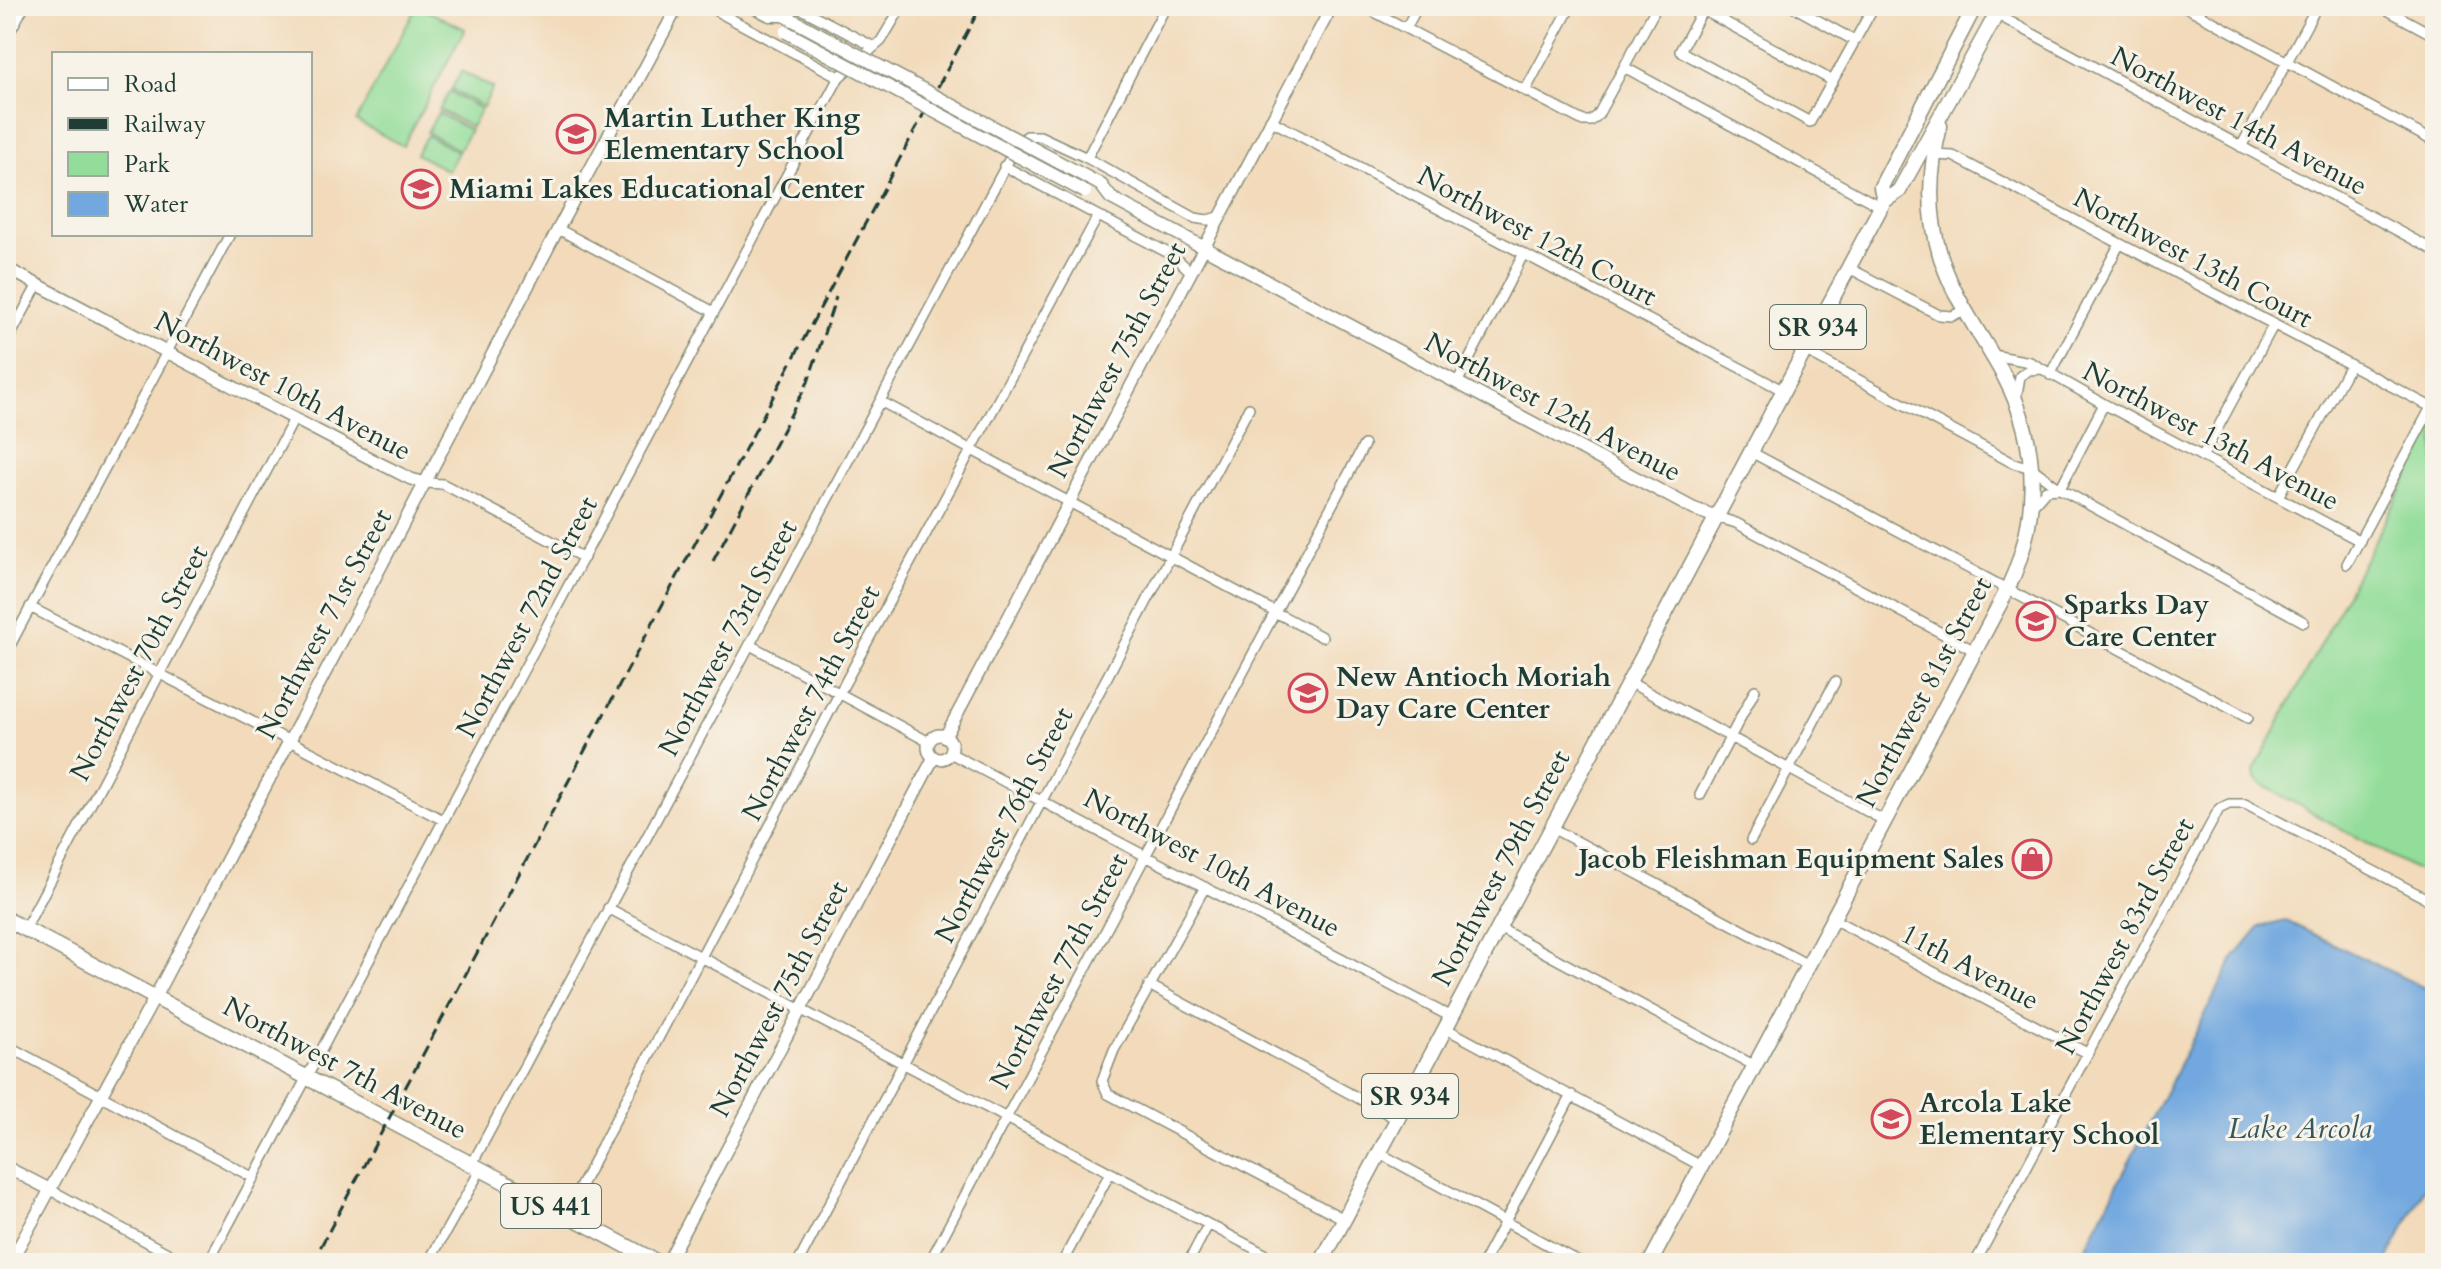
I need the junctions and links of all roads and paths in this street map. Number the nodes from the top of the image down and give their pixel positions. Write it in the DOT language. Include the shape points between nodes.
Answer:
graph roads {
  1 [pos="24,6"];
  2 [pos="707,6"];
  3 [pos="752,6"];
  4 [pos="796,6"];
  5 [pos="902,6"];
  6 [pos="1166,6"];
  7 [pos="1332,6"];
  8 [pos="1363,6"];
  9 [pos="1418,6"];
  10 [pos="1571,6"];
  11 [pos="1657,6"];
  12 [pos="1792,6"];
  13 [pos="1874,6"];
  14 [pos="1978,6"];
  15 [pos="2184,6"];
  16 [pos="2317,6"];
  17 [pos="2380,6"];
  18 [pos="680,7"];
  19 [pos="1704,8"];
  20 [pos="1999,10"];
  21 [pos="770,15"];
  22 [pos="1406,28"];
  23 [pos="2435,36"];
  24 [pos="6,39"];
  25 [pos="1855,41"];
  26 [pos="874,47"];
  27 [pos="2287,61"];
  28 [pos="1624,67"];
  29 [pos="839,77"];
  30 [pos="1833,81"];
  31 [pos="1525,91"];
  32 [pos="1944,114"];
  33 [pos="1270,120"];
  34 [pos="2435,142"];
  35 [pos="2241,147"];
  36 [pos="1933,155"];
  37 [pos="1087,158"];
  38 [pos="1004,166"];
  39 [pos="1089,186"];
  40 [pos="1883,204"];
  41 [pos="1098,216"];
  42 [pos="1220,217"];
  43 [pos="558,229"];
  44 [pos="229,236"];
  45 [pos="2119,245"];
  46 [pos="1204,247"];
  47 [pos="2435,251"];
  48 [pos="1523,255"];
  49 [pos="6,268"];
  50 [pos="1849,268"];
  51 [pos="1191,272"];
  52 [pos="38,284"];
  53 [pos="1965,310"];
  54 [pos="714,312"];
  55 [pos="2274,324"];
  56 [pos="6,344"];
  57 [pos="1805,351"];
  58 [pos="167,352"];
  59 [pos="1991,354"];
  60 [pos="2350,365"];
  61 [pos="2046,372"];
  62 [pos="1457,383"];
  63 [pos="1784,391"];
  64 [pos="880,401"];
  65 [pos="2016,402"];
  66 [pos="2104,404"];
  67 [pos="2433,404"];
  68 [pos="1249,408"];
  69 [pos="294,419"];
  70 [pos="1364,445"];
  71 [pos="972,450"];
  72 [pos="1751,452"];
  73 [pos="2202,457"];
  74 [pos="2032,468"];
  75 [pos="426,483"];
  76 [pos="2060,489"];
  77 [pos="2278,497"];
  78 [pos="1070,502"];
  79 [pos="2032,506"];
  80 [pos="1717,517"];
  81 [pos="2360,541"];
  82 [pos="1172,556"];
  83 [pos="584,558"];
  84 [pos="2347,564"];
  85 [pos="2008,589"];
  86 [pos="30,607"];
  87 [pos="1275,611"];
  88 [pos="2304,622"];
  89 [pos="1322,637"];
  90 [pos="750,645"];
  91 [pos="1975,651"];
  92 [pos="6,653"];
  93 [pos="158,673"];
  94 [pos="1629,682"];
  95 [pos="1835,682"];
  96 [pos="1755,690"];
  97 [pos="839,694"];
  98 [pos="2248,718"];
  99 [pos="1731,736"];
  100 [pos="945,737"];
  101 [pos="288,741"];
  102 [pos="929,742"];
  103 [pos="950,753"];
  104 [pos="934,757"];
  105 [pos="1790,768"];
  106 [pos="1700,795"];
  107 [pos="1042,801"];
  108 [pos="443,820"];
  109 [pos="1885,821"];
  110 [pos="1552,828"];
  111 [pos="1751,840"];
  112 [pos="1146,854"];
  113 [pos="1205,887"];
  114 [pos="2435,903"];
  115 [pos="608,908"];
  116 [pos="6,919"];
  117 [pos="1833,919"];
  118 [pos="1499,928"];
  119 [pos="25,929"];
  120 [pos="702,957"];
  121 [pos="1808,965"];
  122 [pos="1149,985"];
  123 [pos="155,997"];
  124 [pos="801,1009"];
  125 [pos="1448,1023"];
  126 [pos="6,1045"];
  127 [pos="2087,1053"];
  128 [pos="903,1064"];
  129 [pos="1755,1066"];
  130 [pos="307,1077"];
  131 [pos="100,1095"];
  132 [pos="1572,1095"];
  133 [pos="1006,1118"];
  134 [pos="1397,1119"];
  135 [pos="1379,1153"];
  136 [pos="1701,1166"];
  137 [pos="6,1167"];
  138 [pos="476,1167"];
  139 [pos="1110,1173"];
  140 [pos="254,1178"];
  141 [pos="49,1189"];
  142 [pos="566,1214"];
  143 [pos="1344,1219"];
  144 [pos="1505,1222"];
  145 [pos="1208,1225"];
  146 [pos="10,1263"];
  147 [pos="186,1263"];
  148 [pos="208,1263"];
  149 [pos="428,1263"];
  150 [pos="659,1263"];
  151 [pos="667,1263"];
  152 [pos="798,1263"];
  153 [pos="929,1263"];
  154 [pos="1062,1263"];
  155 [pos="1188,1263"];
  156 [pos="1282,1263"];
  157 [pos="1321,1263"];
  158 [pos="1483,1263"];
  159 [pos="1581,1263"];
  160 [pos="1650,1263"];
  161 [pos="1975,1263"];
  1 -- 24 [label="street"];
  2 -- 29 [label="street"];
  3 -- 21 [label="main road, Northwest 12th Avenue"];
  4 -- 26 [label="street"];
  5 -- 26 [label="street, Northwest 72nd Street"];
  6 -- 37 [label="street"];
  7 -- 33 [label="street, Northwest 75th Street"];
  8 -- 22 [label="street"];
  9 -- 22 [label="street"];
  10 -- 31 [label="street"];
  11 -- 28 [label="street"];
  12 -- 25 [label="street"];
  13 -- 25 [label="street"];
  14 -- 20 [label="street, Northwest 14th Avenue"];
  14 -- 40 [label="main road, Northwest 79th Street / SR 934" via="1881,187"];
  15 -- 27 [label="street"];
  16 -- 27 [label="street"];
  17 -- 23 [label="street"];
  18 -- 43 [label="street, Northwest 71st Street"];
  19 -- 30 [label="street"];
  19 -- 30 [label="street" via="1680,51 1810,122"];
  20 -- 32 [label="main road, Northwest 79th Street"];
  20 -- 35 [label="street, Northwest 14th Avenue"];
  21 -- 39 [label="main road, Northwest 12th Avenue, bridge" via="784,15"];
  21 -- 39 [label="main road, Northwest 12th Avenue, bridge" via="786,32"];
  22 -- 31 [label="street"];
  25 -- 30 [label="street"];
  26 -- 29 [label="street, Northwest 72nd Street"];
  27 -- 34 [label="street"];
  27 -- 35 [label="street"];
  28 -- 31 [label="street" via="1591,121"];
  28 -- 40 [label="street"];
  29 -- 54 [label="street, Northwest 72nd Street"];
  32 -- 36 [label="main road, Northwest 81st Street"];
  32 -- 40 [label="main road, Northwest 79th Street" via="1899,191"];
  33 -- 42 [label="street, Northwest 75th Street"];
  33 -- 48 [label="street, Northwest 12th Court"];
  35 -- 47 [label="street, Northwest 14th Avenue"];
  36 -- 45 [label="street, Northwest 13th Court" via="1953,156"];
  36 -- 53 [label="main road, Northwest 81st Street" via="1935,235"];
  37 -- 38 [label="street, Northwest 73rd Street" via="1040,136 1027,136"];
  37 -- 42 [label="street" via="1195,218"];
  38 -- 41 [label="street"];
  38 -- 64 [label="street, Northwest 73rd Street"];
  39 -- 46 [label="main road, Northwest 12th Avenue" via="1094,196 1111,198"];
  40 -- 50 [label="main road, Northwest 79th Street / SR 934"];
  41 -- 51 [label="street" via="1174,256"];
  41 -- 71 [label="street, Northwest 74th Street"];
  42 -- 46 [label="street, Northwest 75th Street"];
  43 -- 54 [label="street"];
  43 -- 75 [label="street, Northwest 71st Street"];
  44 -- 58 [label="street"];
  45 -- 55 [label="street, Northwest 13th Court"];
  45 -- 61 [label="street"];
  46 -- 51 [label="street, Northwest 75th Street"];
  46 -- 62 [label="main road, Northwest 12th Avenue"];
  48 -- 62 [label="street"];
  48 -- 63 [label="street, Northwest 12th Court"];
  49 -- 52 [label="street, Northwest 10th Avenue"];
  50 -- 53 [label="street" via="1939,315"];
  50 -- 57 [label="main road, Northwest 79th Street / SR 934"];
  51 -- 78 [label="street, Northwest 75th Street"];
  52 -- 56 [label="street"];
  52 -- 58 [label="street, Northwest 10th Avenue"];
  53 -- 59 [label="main road, Northwest 81st Street"];
  54 -- 83 [label="street, Northwest 72nd Street"];
  55 -- 60 [label="street, Northwest 13th Court"];
  55 -- 73 [label="street"];
  57 -- 63 [label="main road, Northwest 79th Street / SR 934"];
  57 -- 74 [label="street" via="2013,463"];
  58 -- 69 [label="street, Northwest 10th Avenue"];
  58 -- 86 [label="street"];
  59 -- 61 [label="street, Northwest 13th Avenue" via="2030,362"];
  59 -- 65 [label="main road, Northwest 81st Street"];
  60 -- 67 [label="street, Northwest 13th Court"];
  60 -- 77 [label="street"];
  61 -- 65 [label="street, Northwest 13th Avenue" via="2029,370 2020,376"];
  61 -- 66 [label="street, Northwest 13th Avenue"];
  62 -- 80 [label="main road, Northwest 12th Avenue"];
  63 -- 72 [label="main road, Northwest 79th Street / SR 934"];
  64 -- 71 [label="street"];
  64 -- 90 [label="street, Northwest 73rd Street"];
  65 -- 74 [label="main road, Northwest 81st Street"];
  66 -- 73 [label="street, Northwest 13th Avenue"];
  66 -- 76 [label="street"];
  67 -- 81 [label="street"];
  68 -- 82 [label="street, Northwest 76th Street"];
  69 -- 75 [label="street, Northwest 10th Avenue"];
  69 -- 93 [label="street, Northwest 70th Street"];
  70 -- 87 [label="street, Northwest 77th Street"];
  71 -- 78 [label="street"];
  71 -- 97 [label="street, Northwest 74th Street"];
  72 -- 80 [label="main road, Northwest 79th Street / SR 934"];
  72 -- 85 [label="street"];
  73 -- 77 [label="street, Northwest 13th Avenue"];
  74 -- 76 [label="street"];
  74 -- 79 [label="main road, Northwest 81st Street"];
  75 -- 83 [label="street, Northwest 10th Avenue" via="443,484"];
  75 -- 101 [label="street, Northwest 71st Street"];
  76 -- 79 [label="street" via="2042,492"];
  76 -- 88 [label="street"];
  77 -- 81 [label="street, Northwest 13th Avenue"];
  78 -- 82 [label="street"];
  78 -- 100 [label="street, Northwest 75th Street"];
  79 -- 85 [label="main road, Northwest 81st Street" via="2026,542"];
  80 -- 91 [label="street, Northwest 12th Avenue"];
  80 -- 94 [label="main road, Northwest 79th Street / SR 934"];
  81 -- 84 [label="street"];
  82 -- 87 [label="street"];
  82 -- 107 [label="street, Northwest 76th Street"];
  83 -- 108 [label="street, Northwest 72nd Street"];
  85 -- 91 [label="main road, Northwest 81st Street"];
  85 -- 98 [label="street"];
  86 -- 92 [label="street"];
  86 -- 93 [label="street"];
  87 -- 89 [label="street"];
  87 -- 112 [label="street, Northwest 77th Street"];
  90 -- 97 [label="street"];
  90 -- 115 [label="street, Northwest 73rd Street"];
  91 -- 109 [label="main road, Northwest 81st Street"];
  93 -- 101 [label="street"];
  93 -- 119 [label="street, Northwest 70th Street"];
  94 -- 99 [label="street"];
  94 -- 110 [label="main road, Northwest 79th Street / SR 934"];
  95 -- 105 [label="street"];
  96 -- 99 [label="street"];
  97 -- 102 [label="street"];
  97 -- 120 [label="street, Northwest 74th Street"];
  99 -- 105 [label="street"];
  99 -- 106 [label="street"];
  100 -- 102 [label="street"];
  100 -- 103 [label="street"];
  101 -- 108 [label="street"];
  101 -- 123 [label="street, Northwest 71st Street"];
  102 -- 104 [label="street"];
  103 -- 104 [label="street"];
  103 -- 107 [label="street, Northwest 10th Avenue"];
  104 -- 124 [label="street, Northwest 75th Street"];
  105 -- 109 [label="street"];
  105 -- 111 [label="street"];
  107 -- 112 [label="street, Northwest 10th Avenue"];
  107 -- 128 [label="street, Northwest 76th Street"];
  108 -- 130 [label="street, Northwest 72nd Street"];
  109 -- 117 [label="main road, Northwest 81st Street"];
  110 -- 118 [label="main road, Northwest 79th Street / SR 934"];
  110 -- 121 [label="street"];
  112 -- 113 [label="street, Northwest 10th Avenue"];
  112 -- 133 [label="street, Northwest 77th Street"];
  113 -- 122 [label="street"];
  113 -- 125 [label="street, Northwest 10th Avenue"];
  114 -- 127 [label="street, Northwest 83rd Street" via="2245,804 2229,804 2219,809"];
  115 -- 120 [label="street"];
  115 -- 138 [label="street, Northwest 73rd Street"];
  116 -- 119 [label="main road, Northwest 7th Avenue / US 441"];
  117 -- 121 [label="main road, Northwest 81st Street"];
  117 -- 127 [label="street, 11th Avenue"];
  118 -- 125 [label="main road, Northwest 79th Street / SR 934"];
  118 -- 129 [label="street"];
  119 -- 123 [label="main road, Northwest 7th Avenue / US 441"];
  120 -- 124 [label="street"];
  120 -- 142 [label="street, Northwest 74th Street"];
  121 -- 129 [label="main road, Northwest 81st Street"];
  122 -- 134 [label="street"];
  122 -- 143 [label="street" via="1102,1081 1108,1094"];
  123 -- 130 [label="main road, Northwest 7th Avenue / US 441"];
  123 -- 131 [label="street, Northwest 71st Street"];
  124 -- 128 [label="street"];
  124 -- 151 [label="street, Northwest 75th Street"];
  125 -- 132 [label="street, Northwest 10th Avenue"];
  125 -- 134 [label="main road, Northwest 79th Street / SR 934"];
  126 -- 131 [label="street"];
  127 -- 161 [label="street, Northwest 83rd Street"];
  128 -- 133 [label="street"];
  128 -- 152 [label="street, Northwest 76th Street"];
  129 -- 136 [label="main road, Northwest 81st Street"];
  130 -- 138 [label="main road, Northwest 7th Avenue / US 441"];
  130 -- 140 [label="street, Northwest 72nd Street"];
  131 -- 140 [label="street"];
  131 -- 141 [label="street, Northwest 71st Street"];
  132 -- 136 [label="street, Northwest 10th Avenue"];
  132 -- 144 [label="street"];
  133 -- 139 [label="street"];
  133 -- 153 [label="street, Northwest 77th Street"];
  134 -- 135 [label="main road, Northwest 79th Street / SR 934"];
  135 -- 143 [label="main road, Northwest 79th Street / SR 934"];
  135 -- 144 [label="street"];
  136 -- 160 [label="main road, Northwest 81st Street"];
  137 -- 141 [label="street"];
  138 -- 142 [label="main road, Northwest 7th Avenue / US 441"];
  138 -- 149 [label="street, Northwest 73rd Street"];
  139 -- 145 [label="street"];
  139 -- 154 [label="street"];
  140 -- 148 [label="street, Northwest 72nd Street"];
  141 -- 146 [label="street, Northwest 71st Street"];
  141 -- 147 [label="street"];
  142 -- 150 [label="main road, Northwest 7th Avenue / US 441"];
  143 -- 157 [label="main road, Northwest 79th Street / SR 934"];
  144 -- 158 [label="street"];
  144 -- 159 [label="street"];
  145 -- 155 [label="street"];
  145 -- 156 [label="street"];
}
